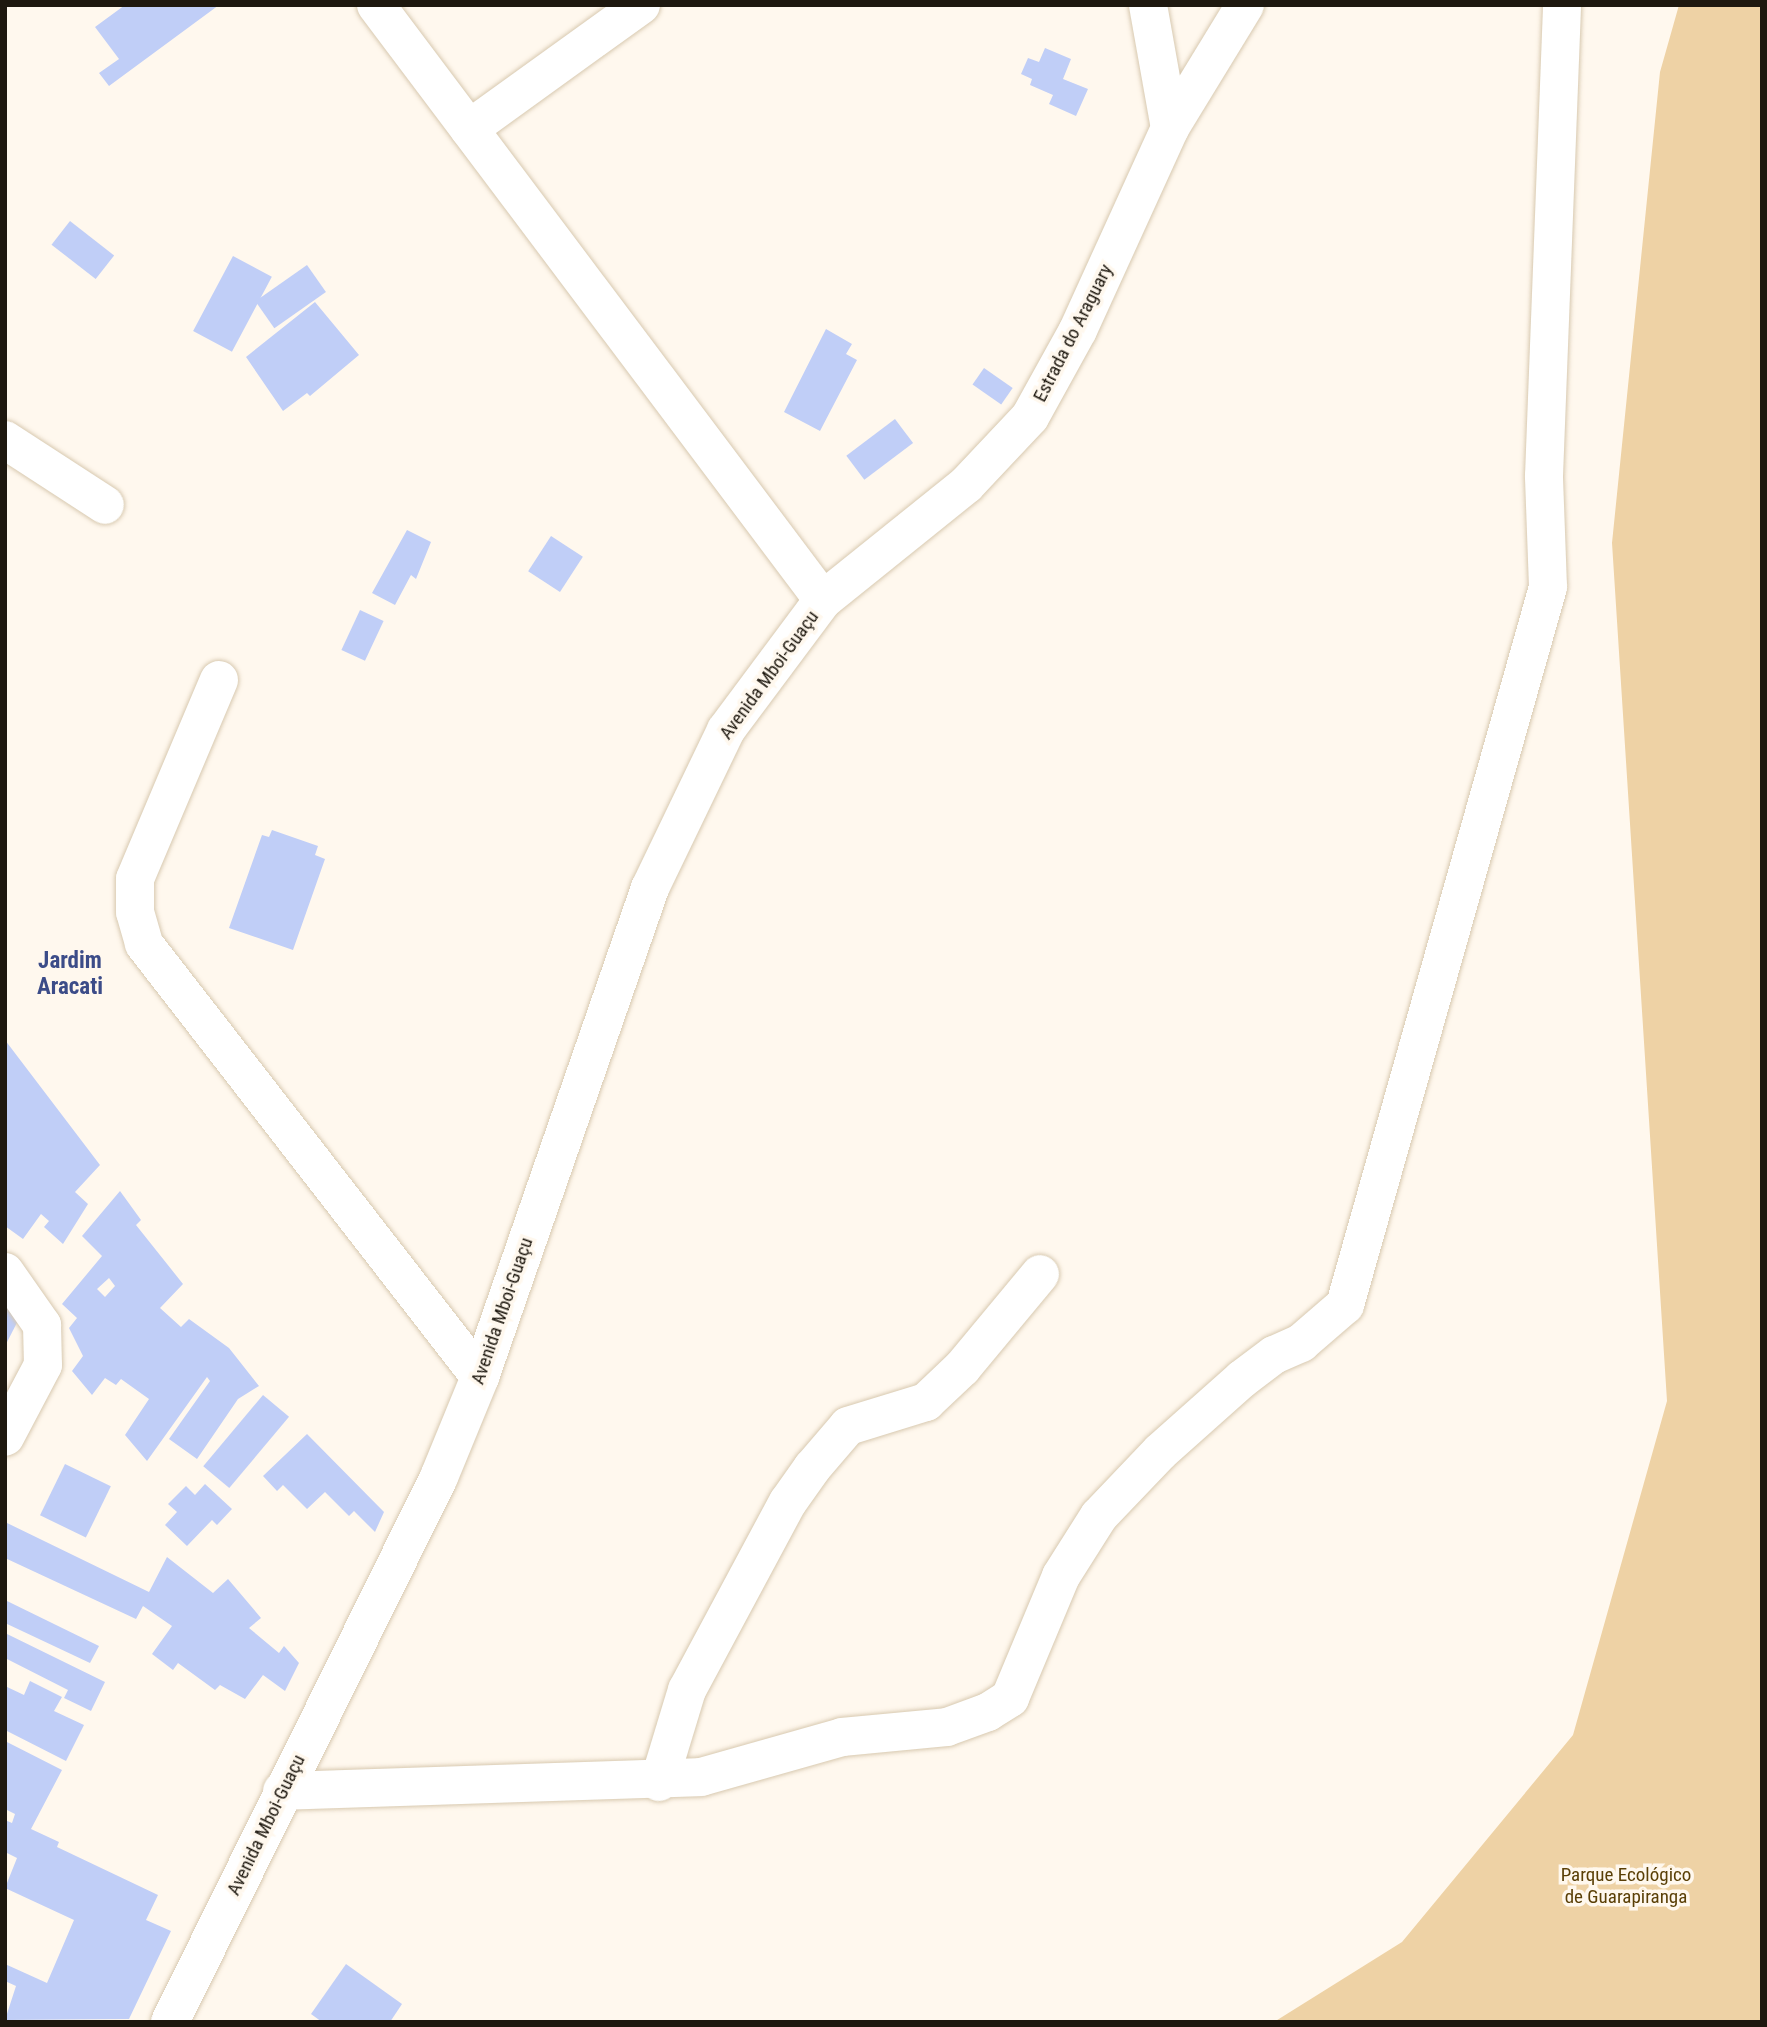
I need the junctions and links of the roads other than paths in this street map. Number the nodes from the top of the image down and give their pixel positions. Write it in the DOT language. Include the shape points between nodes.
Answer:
graph roads {
  1 [pos="376,5"];
  2 [pos="641,5"];
  3 [pos="1148,5"];
  4 [pos="1245,5"];
  5 [pos="1562,5"];
  6 [pos="1170,128"];
  7 [pos="469,129"];
  8 [pos="5,440"];
  9 [pos="105,505"];
  10 [pos="823,600"];
  11 [pos="219,680"];
  12 [pos="5,1272"];
  13 [pos="1040,1274"];
  14 [pos="480,1377"];
  15 [pos="5,1437"];
  16 [pos="659,1782"];
  17 [pos="282,1791"];
  18 [pos="170,2022"];
  1 -- 7 [label="street"];
  2 -- 7 [label="street"];
  3 -- 6 [label="street"];
  4 -- 6 [label="street, Estrada do Araguary"];
  5 -- 16 [label="street" via="1544,476 1548,587 1345,1306 1301,1343 1242,1379 1160,1452 1099,1516 1061,1576 1010,1698 988,1712 947,1727 842,1737 701,1777"];
  6 -- 10 [label="street, Estrada do Araguary" via="1078,330 1030,417 966,485"];
  7 -- 10 [label="street"];
  8 -- 9 [label="street"];
  10 -- 14 [label="street, Avenida Mboi-Guaçu" via="726,730 650,888"];
  11 -- 14 [label="street" via="135,879 135,912 145,944"];
  12 -- 15 [label="street" via="42,1325 43,1365"];
  13 -- 16 [label="street" via="962,1368 926,1402 848,1426 812,1468 788,1502 687,1690"];
  14 -- 17 [label="street, Avenida Mboi-Guaçu" via="439,1477"];
  16 -- 17 [label="street"];
  17 -- 18 [label="street, Avenida Mboi-Guaçu"];
}
